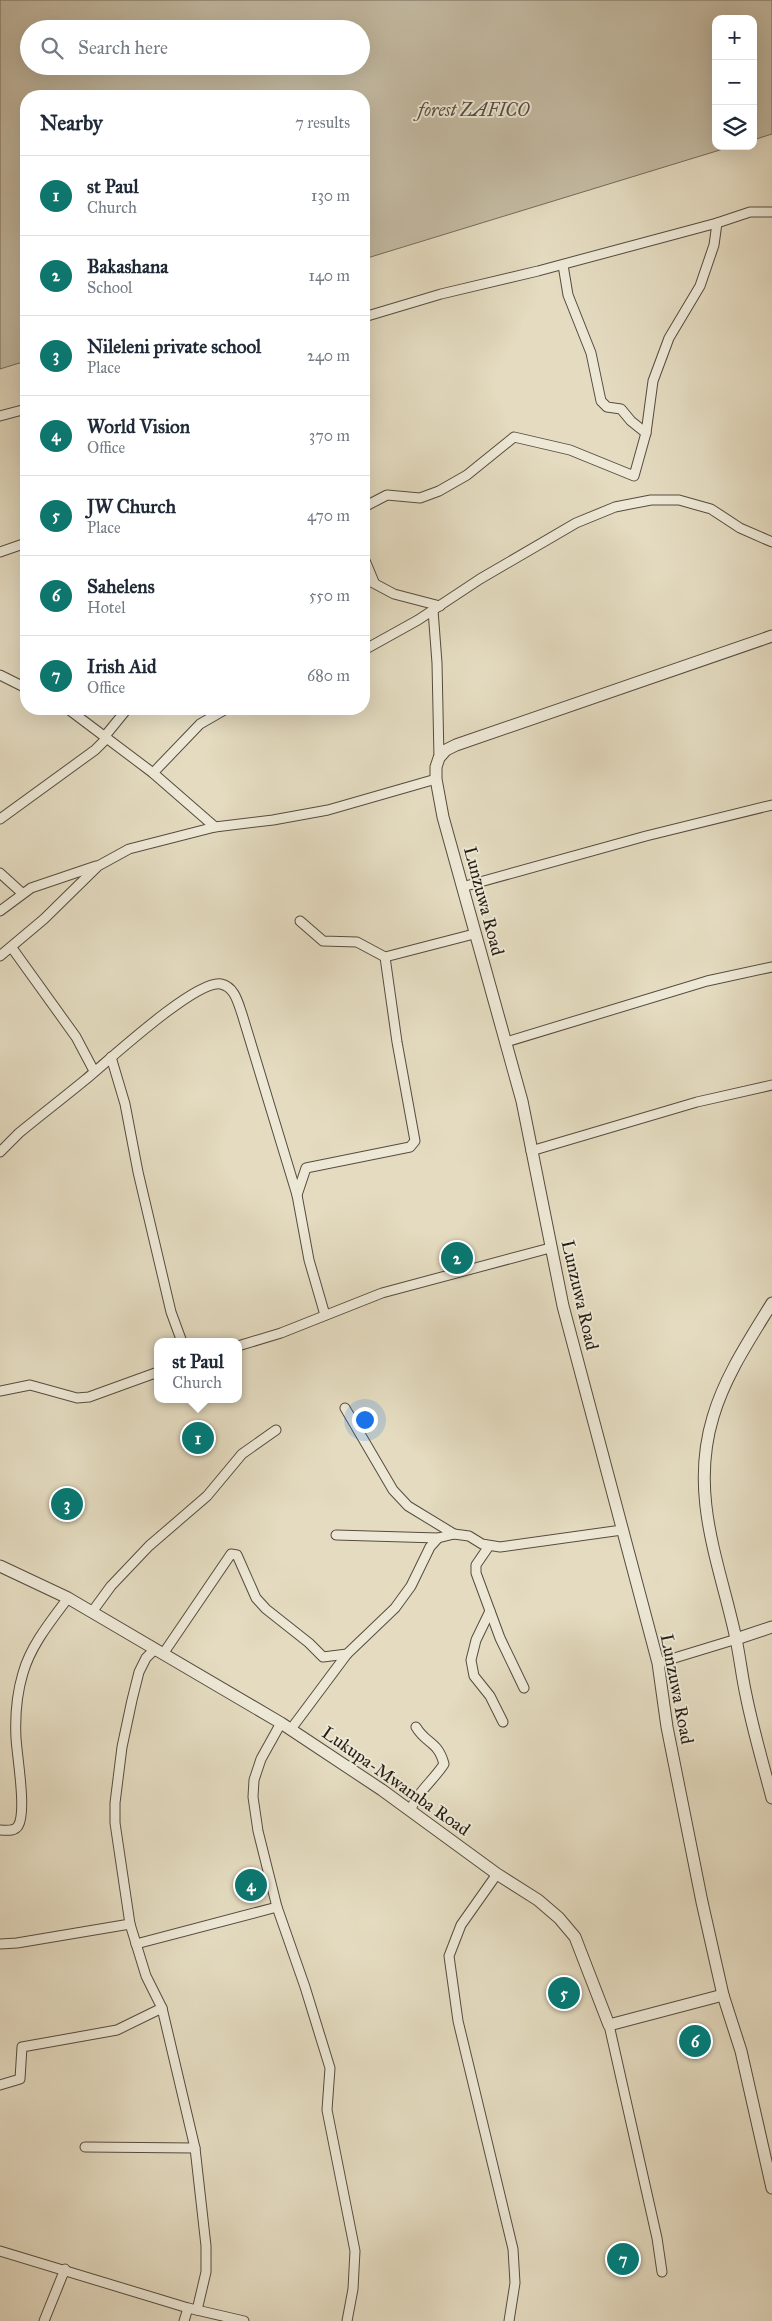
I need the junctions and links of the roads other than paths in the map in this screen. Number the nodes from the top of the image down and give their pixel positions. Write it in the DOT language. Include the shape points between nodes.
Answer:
graph roads {
  1 [pos="772,212"];
  2 [pos="718,223"];
  3 [pos="563,265"];
  4 [pos="370,315"];
  5 [pos="20,411"];
  6 [pos="0,416"];
  7 [pos="646,433"];
  8 [pos="370,504"];
  9 [pos="772,542"];
  10 [pos="20,545"];
  11 [pos="0,552"];
  12 [pos="370,572"];
  13 [pos="370,580"];
  14 [pos="374,582"];
  15 [pos="436,608"];
  16 [pos="772,636"];
  17 [pos="370,646"];
  18 [pos="0,675"];
  19 [pos="20,685"];
  20 [pos="76,715"];
  21 [pos="122,715"];
  22 [pos="216,715"];
  23 [pos="106,737"];
  24 [pos="439,758"];
  25 [pos="153,773"];
  26 [pos="436,778"];
  27 [pos="772,805"];
  28 [pos="0,819"];
  29 [pos="214,827"];
  30 [pos="98,866"];
  31 [pos="0,873"];
  32 [pos="462,887"];
  33 [pos="22,893"];
  34 [pos="0,911"];
  35 [pos="300,922"];
  36 [pos="474,934"];
  37 [pos="12,948"];
  38 [pos="0,956"];
  39 [pos="385,957"];
  40 [pos="772,967"];
  41 [pos="506,1042"];
  42 [pos="111,1057"];
  43 [pos="94,1071"];
  44 [pos="772,1085"];
  45 [pos="531,1151"];
  46 [pos="0,1152"];
  47 [pos="297,1195"];
  48 [pos="550,1248"];
  49 [pos="772,1303"];
  50 [pos="325,1315"];
  51 [pos="181,1338"];
  52 [pos="242,1345"];
  53 [pos="154,1373"];
  54 [pos="0,1391"];
  55 [pos="345,1408"];
  56 [pos="276,1430"];
  57 [pos="622,1530"];
  58 [pos="454,1534"];
  59 [pos="336,1536"];
  60 [pos="438,1538"];
  61 [pos="490,1546"];
  62 [pos="0,1566"];
  63 [pos="68,1598"];
  64 [pos="490,1611"];
  65 [pos="92,1612"];
  66 [pos="772,1629"];
  67 [pos="736,1639"];
  68 [pos="159,1651"];
  69 [pos="347,1654"];
  70 [pos="658,1662"];
  71 [pos="524,1688"];
  72 [pos="503,1722"];
  73 [pos="286,1726"];
  74 [pos="416,1727"];
  75 [pos="772,1798"];
  76 [pos="410,1811"];
  77 [pos="0,1830"];
  78 [pos="498,1874"];
  79 [pos="277,1907"];
  80 [pos="130,1924"];
  81 [pos="0,1944"];
  82 [pos="136,1944"];
  83 [pos="723,1995"];
  84 [pos="162,2008"];
  85 [pos="609,2025"];
  86 [pos="0,2085"];
  87 [pos="85,2148"];
  88 [pos="195,2148"];
  89 [pos="772,2188"];
  90 [pos="0,2251"];
  91 [pos="65,2269"];
  92 [pos="662,2272"];
  93 [pos="193,2309"];
  94 [pos="44,2321"];
  95 [pos="184,2321"];
  96 [pos="244,2321"];
  97 [pos="347,2321"];
  98 [pos="509,2321"];
  1 -- 2 [label="street" via="750,212"];
  2 -- 3 [label="street"];
  2 -- 7 [label="street" via="700,286 669,338 652,381"];
  3 -- 4 [label="street"];
  3 -- 7 [label="street" via="568,295 591,353 601,401 606,406 621,409"];
  5 -- 6 [label="street"];
  7 -- 8 [label="street" via="634,476 570,450 514,437 467,475 439,491 420,498 387,495"];
  9 -- 15 [label="street" via="740,528 711,509 695,504 679,500 629,503 576,523"];
  10 -- 11 [label="street"];
  12 -- 14 [label="street"];
  13 -- 14 [label="street"];
  14 -- 15 [label="street" via="394,594"];
  15 -- 17 [label="street"];
  15 -- 24 [label="street"];
  16 -- 24 [label="street" via="456,745"];
  18 -- 19 [label="street"];
  20 -- 23 [label="street"];
  21 -- 23 [label="street"];
  22 -- 25 [label="street" via="200,724"];
  23 -- 25 [label="street"];
  23 -- 28 [label="street" via="95,750"];
  24 -- 26 [label="street, Lunzuwa Road"];
  25 -- 29 [label="street"];
  26 -- 29 [label="street" via="328,810"];
  26 -- 32 [label="street, Lunzuwa Road"];
  27 -- 32 [label="street"];
  29 -- 30 [label="street" via="129,849"];
  30 -- 33 [label="street"];
  30 -- 37 [label="street"];
  31 -- 33 [label="street"];
  32 -- 36 [label="street, Lunzuwa Road"];
  33 -- 34 [label="street"];
  35 -- 39 [label="street" via="324,941 357,942"];
  36 -- 39 [label="street"];
  36 -- 41 [label="street, Lunzuwa Road"];
  37 -- 38 [label="street"];
  37 -- 43 [label="street" via="76,1037"];
  39 -- 47 [label="street" via="415,1141 410,1147 306,1168"];
  40 -- 41 [label="street" via="707,981"];
  41 -- 45 [label="street, Lunzuwa Road"];
  42 -- 43 [label="street"];
  42 -- 47 [label="street" via="202,989 216,984 232,990"];
  42 -- 51 [label="street" via="125,1104 171,1312"];
  43 -- 46 [label="street"];
  44 -- 45 [label="street" via="697,1102"];
  45 -- 48 [label="street, Lunzuwa Road"];
  47 -- 50 [label="street" via="309,1260"];
  48 -- 50 [label="street" via="382,1293"];
  48 -- 57 [label="street, Lunzuwa Road"];
  49 -- 67 [label="street" via="722,1392 704,1459 710,1540"];
  50 -- 52 [label="street"];
  53 -- 54 [label="street" via="89,1397 77,1398 30,1385"];
  55 -- 58 [label="street" via="393,1490 408,1506"];
  56 -- 65 [label="street" via="242,1454 207,1496 148,1546"];
  57 -- 61 [label="street"];
  57 -- 70 [label="street, Lunzuwa Road"];
  58 -- 60 [label="street"];
  58 -- 61 [label="street" via="469,1536"];
  59 -- 60 [label="street"];
  60 -- 69 [label="street" via="395,1608"];
  61 -- 64 [label="street" via="476,1565 476,1573"];
  62 -- 63 [label="street, Lukupa-Mwamba Road"];
  63 -- 65 [label="street, Lukupa-Mwamba Road"];
  63 -- 77 [label="street" via="39,1639 22,1674 16,1714 20,1819 13,1830"];
  64 -- 71 [label="street"];
  64 -- 72 [label="street" via="476,1640 471,1660 474,1676 490,1696"];
  65 -- 68 [label="street, Lukupa-Mwamba Road"];
  66 -- 67 [label="street"];
  67 -- 70 [label="street"];
  67 -- 75 [label="street" via="746,1695"];
  68 -- 69 [label="street" via="232,1553 237,1554 256,1598 266,1609 310,1643 321,1656"];
  68 -- 73 [label="street, Lukupa-Mwamba Road"];
  68 -- 80 [label="street" via="146,1658 139,1672 122,1746 115,1803"];
  69 -- 73 [label="street"];
  70 -- 83 [label="street, Lunzuwa Road" via="681,1801"];
  73 -- 76 [label="street, Lukupa-Mwamba Road"];
  73 -- 79 [label="street" via="261,1759 254,1780 253,1797"];
  74 -- 76 [label="street" via="442,1754 444,1764 434,1780 418,1794"];
  76 -- 78 [label="street, Lukupa-Mwamba Road"];
  78 -- 85 [label="street, Lukupa-Mwamba Road" via="538,1900 575,1937"];
  78 -- 98 [label="street" via="461,1925 449,1956 458,2021 513,2249 515,2282"];
  79 -- 82 [label="street"];
  79 -- 97 [label="street" via="330,2068 327,2110 355,2251 354,2289"];
  80 -- 81 [label="street"];
  80 -- 82 [label="street"];
  82 -- 84 [label="street" via="146,1976"];
  83 -- 85 [label="street"];
  83 -- 89 [label="street, Lunzuwa Road" via="740,2051"];
  84 -- 86 [label="street" via="117,2030 22,2047 20,2080"];
  84 -- 88 [label="street"];
  85 -- 92 [label="street"];
  87 -- 88 [label="street"];
  88 -- 93 [label="street" via="206,2272"];
  90 -- 91 [label="street"];
  91 -- 93 [label="street"];
  91 -- 94 [label="street"];
  93 -- 95 [label="street"];
  93 -- 96 [label="street"];
}
